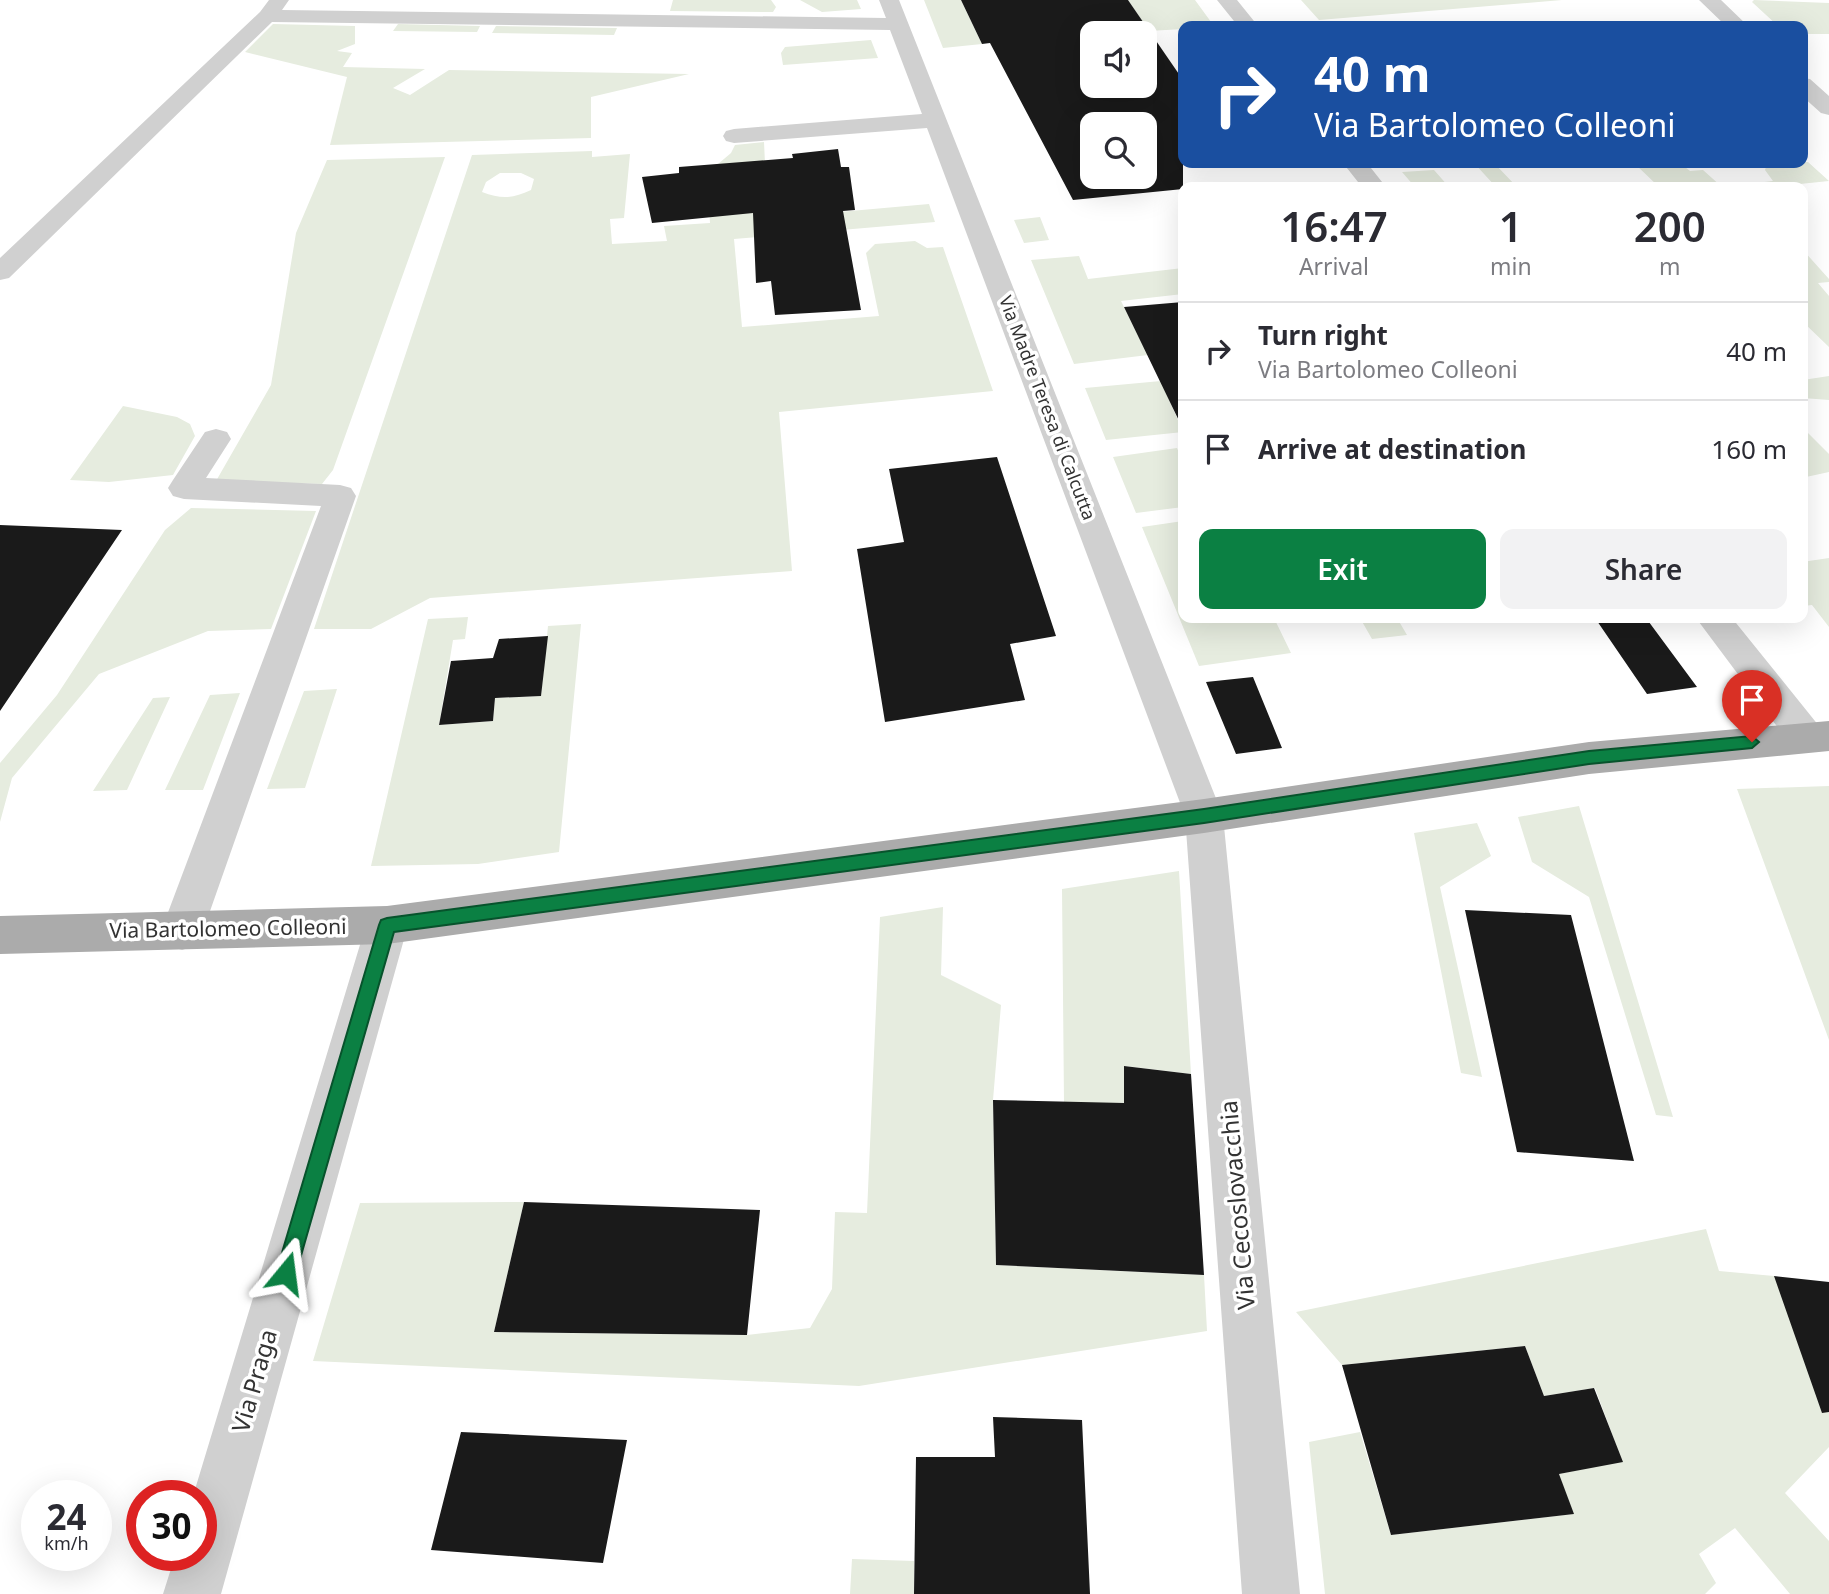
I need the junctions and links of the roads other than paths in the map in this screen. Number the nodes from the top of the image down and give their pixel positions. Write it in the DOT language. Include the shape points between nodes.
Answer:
graph roads {
  1 [pos="1227,0"];
  2 [pos="1709,0"];
  3 [pos="273,8"];
  4 [pos="894,12"];
  5 [pos="1244,21"];
  6 [pos="1732,21"];
  7 [pos="1808,88"];
  8 [pos="1827,104"];
  9 [pos="936,120"];
  10 [pos="734,136"];
  11 [pos="1359,168"];
  12 [pos="1370,182"];
  13 [pos="0,272"];
  14 [pos="216,439"];
  15 [pos="1717,623"];
  16 [pos="1817,736"];
  17 [pos="1204,816"];
  18 [pos="387,925"];
  19 [pos="181,931"];
  20 [pos="0,934"];
  21 [pos="192,1594"];
  22 [pos="1271,1594"];
  1 -- 5 [label="street"];
  2 -- 6 [label="street"];
  3 -- 4 [label="street"];
  3 -- 13 [label="street"];
  4 -- 9 [label="street, Via Madre Teresa di Calcutta"];
  7 -- 8 [label="street"];
  9 -- 10 [label="street"];
  9 -- 17 [label="street, Via Madre Teresa di Calcutta"];
  11 -- 12 [label="street"];
  14 -- 19 [label="street" via="184,488 340,496"];
  15 -- 16 [label="street"];
  16 -- 17 [label="main road, Via Bartolomeo Colleoni" via="1589,758"];
  17 -- 18 [label="main road, Via Bartolomeo Colleoni"];
  17 -- 22 [label="street, Via Cecoslovacchia"];
  18 -- 19 [label="main road, Via Bartolomeo Colleoni"];
  18 -- 21 [label="street, Via Praga"];
  19 -- 20 [label="main road, Via Bartolomeo Colleoni"];
}
